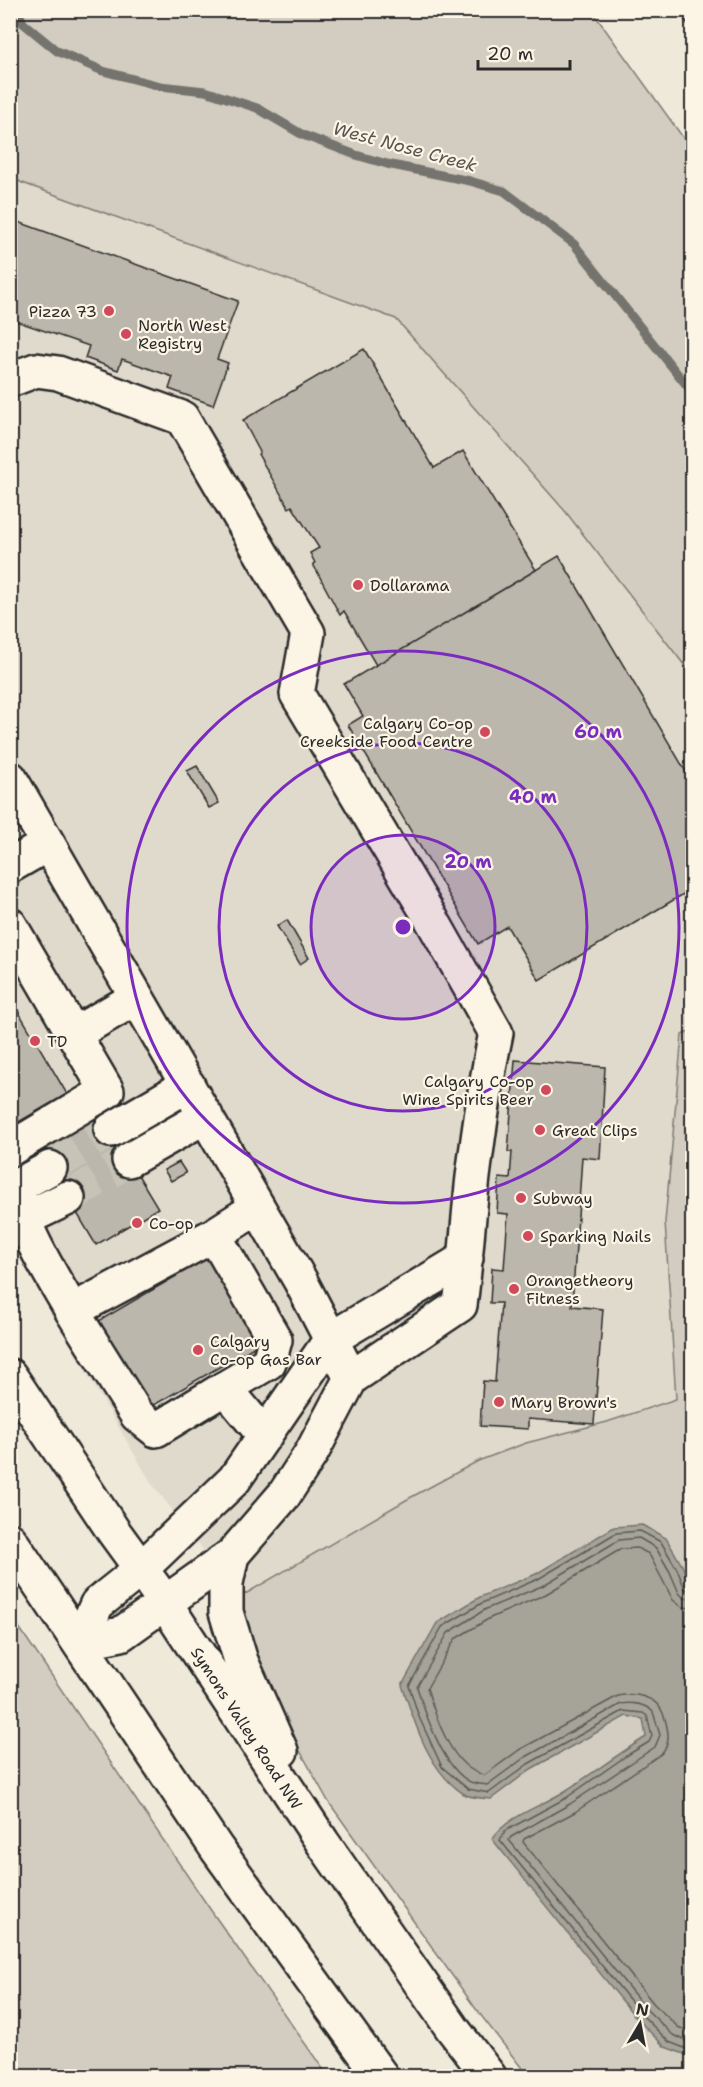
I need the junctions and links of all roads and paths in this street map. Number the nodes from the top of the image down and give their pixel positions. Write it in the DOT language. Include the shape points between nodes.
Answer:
graph roads {
  1 [pos="10,380"];
  2 [pos="10,778"];
  3 [pos="48,844"];
  4 [pos="10,866"];
  5 [pos="12,930"];
  6 [pos="136,998"];
  7 [pos="74,1034"];
  8 [pos="188,1085"];
  9 [pos="206,1116"];
  10 [pos="111,1130"];
  11 [pos="10,1149"];
  12 [pos="129,1161"];
  13 [pos="50,1168"];
  14 [pos="68,1198"];
  15 [pos="258,1207"];
  16 [pos="22,1220"];
  17 [pos="214,1235"];
  18 [pos="466,1258"];
  19 [pos="72,1311"];
  20 [pos="331,1339"];
  21 [pos="10,1376"];
  22 [pos="351,1378"];
  23 [pos="225,1388"];
  24 [pos="265,1436"];
  25 [pos="10,1540"];
  26 [pos="232,1555"];
  27 [pos="141,1569"];
  28 [pos="164,1603"];
  29 [pos="80,1642"];
  30 [pos="322,1843"];
  31 [pos="381,2076"];
  32 [pos="489,2076"];
  1 -- 18 [label="main road" via="36,370 58,373 182,417 308,633 297,694 496,1033 473,1178"];
  2 -- 3 [label="main road"];
  3 -- 4 [label="main road"];
  3 -- 6 [label="main road"];
  5 -- 7 [label="main road"];
  6 -- 7 [label="main road"];
  6 -- 8 [label="main road"];
  7 -- 11 [label="main road" via="107,1090"];
  8 -- 9 [label="main road"];
  8 -- 10 [label="main road"];
  9 -- 12 [label="main road"];
  9 -- 15 [label="main road"];
  13 -- 16 [label="main road" via="18,1185 16,1196"];
  14 -- 16 [label="main road"];
  15 -- 17 [label="main road"];
  15 -- 20 [label="main road"];
  16 -- 19 [label="main road"];
  17 -- 19 [label="main road"];
  17 -- 23 [label="main road" via="275,1340 269,1362"];
  18 -- 20 [label="main road"];
  18 -- 22 [label="main road" via="460,1305"];
  19 -- 23 [label="main road" via="137,1415 156,1430"];
  20 -- 22 [label="main road"];
  20 -- 24 [label="main road"];
  21 -- 27 [label="main road, Symons Valley Road NW"];
  22 -- 26 [label="main road" via="284,1495"];
  23 -- 24 [label="main road"];
  24 -- 27 [label="main road" via="234,1480"];
  25 -- 29 [label="main road"];
  26 -- 28 [label="main road"];
  26 -- 30 [label="main road" via="226,1583 226,1612 241,1661"];
  27 -- 28 [label="main road, Symons Valley Road NW"];
  27 -- 29 [label="main road" via="97,1604"];
  28 -- 29 [label="main road" via="122,1634"];
  28 -- 30 [label="main road, Symons Valley Road NW"];
  29 -- 31 [label="main road" via="217,1849"];
  30 -- 32 [label="main road, Symons Valley Road NW"];
}
